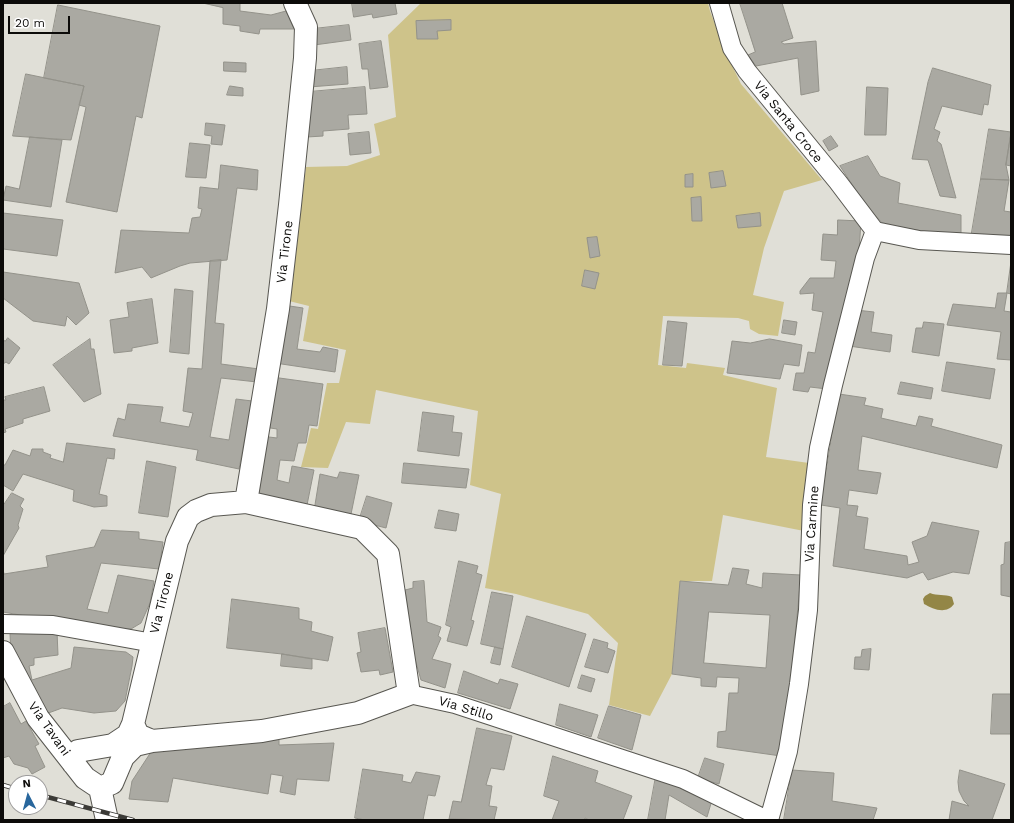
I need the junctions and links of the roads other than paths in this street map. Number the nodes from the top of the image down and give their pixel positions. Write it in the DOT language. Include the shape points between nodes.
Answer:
graph roads {
  1 [pos="295,3"];
  2 [pos="719,3"];
  3 [pos="876,231"];
  4 [pos="1011,245"];
  5 [pos="246,502"];
  6 [pos="3,624"];
  7 [pos="153,643"];
  8 [pos="3,652"];
  9 [pos="409,694"];
  10 [pos="133,724"];
  11 [pos="152,741"];
  12 [pos="73,763"];
  13 [pos="100,788"];
  14 [pos="107,820"];
  15 [pos="768,820"];
  1 -- 5 [label="street, Via Tirone" via="306,27 305,58 278,309"];
  2 -- 3 [label="street, Via Santa Croce" via="732,48 747,71"];
  3 -- 4 [label="street" via="919,240"];
  3 -- 15 [label="street, Via Carmine" via="865,258 819,448 812,505 808,610 799,684 788,751"];
  5 -- 7 [label="street, Via Tirone" via="211,505 188,517 177,541"];
  5 -- 9 [label="street, Via Tirone" via="362,528 388,554"];
  6 -- 7 [label="street" via="53,626"];
  7 -- 10 [label="street, Via Tirone"];
  8 -- 12 [label="street, Via Tavani" via="38,718"];
  9 -- 11 [label="street" via="358,713 262,731"];
  9 -- 15 [label="street, Via Stillo" via="455,704 683,779"];
  10 -- 11 [label="street" via="138,735"];
  10 -- 12 [label="street" via="128,735 114,745 78,751"];
  11 -- 13 [label="street" via="135,745 123,757 112,783"];
  12 -- 13 [label="street, Via Tavani" via="85,778"];
  13 -- 14 [label="street"];
}
